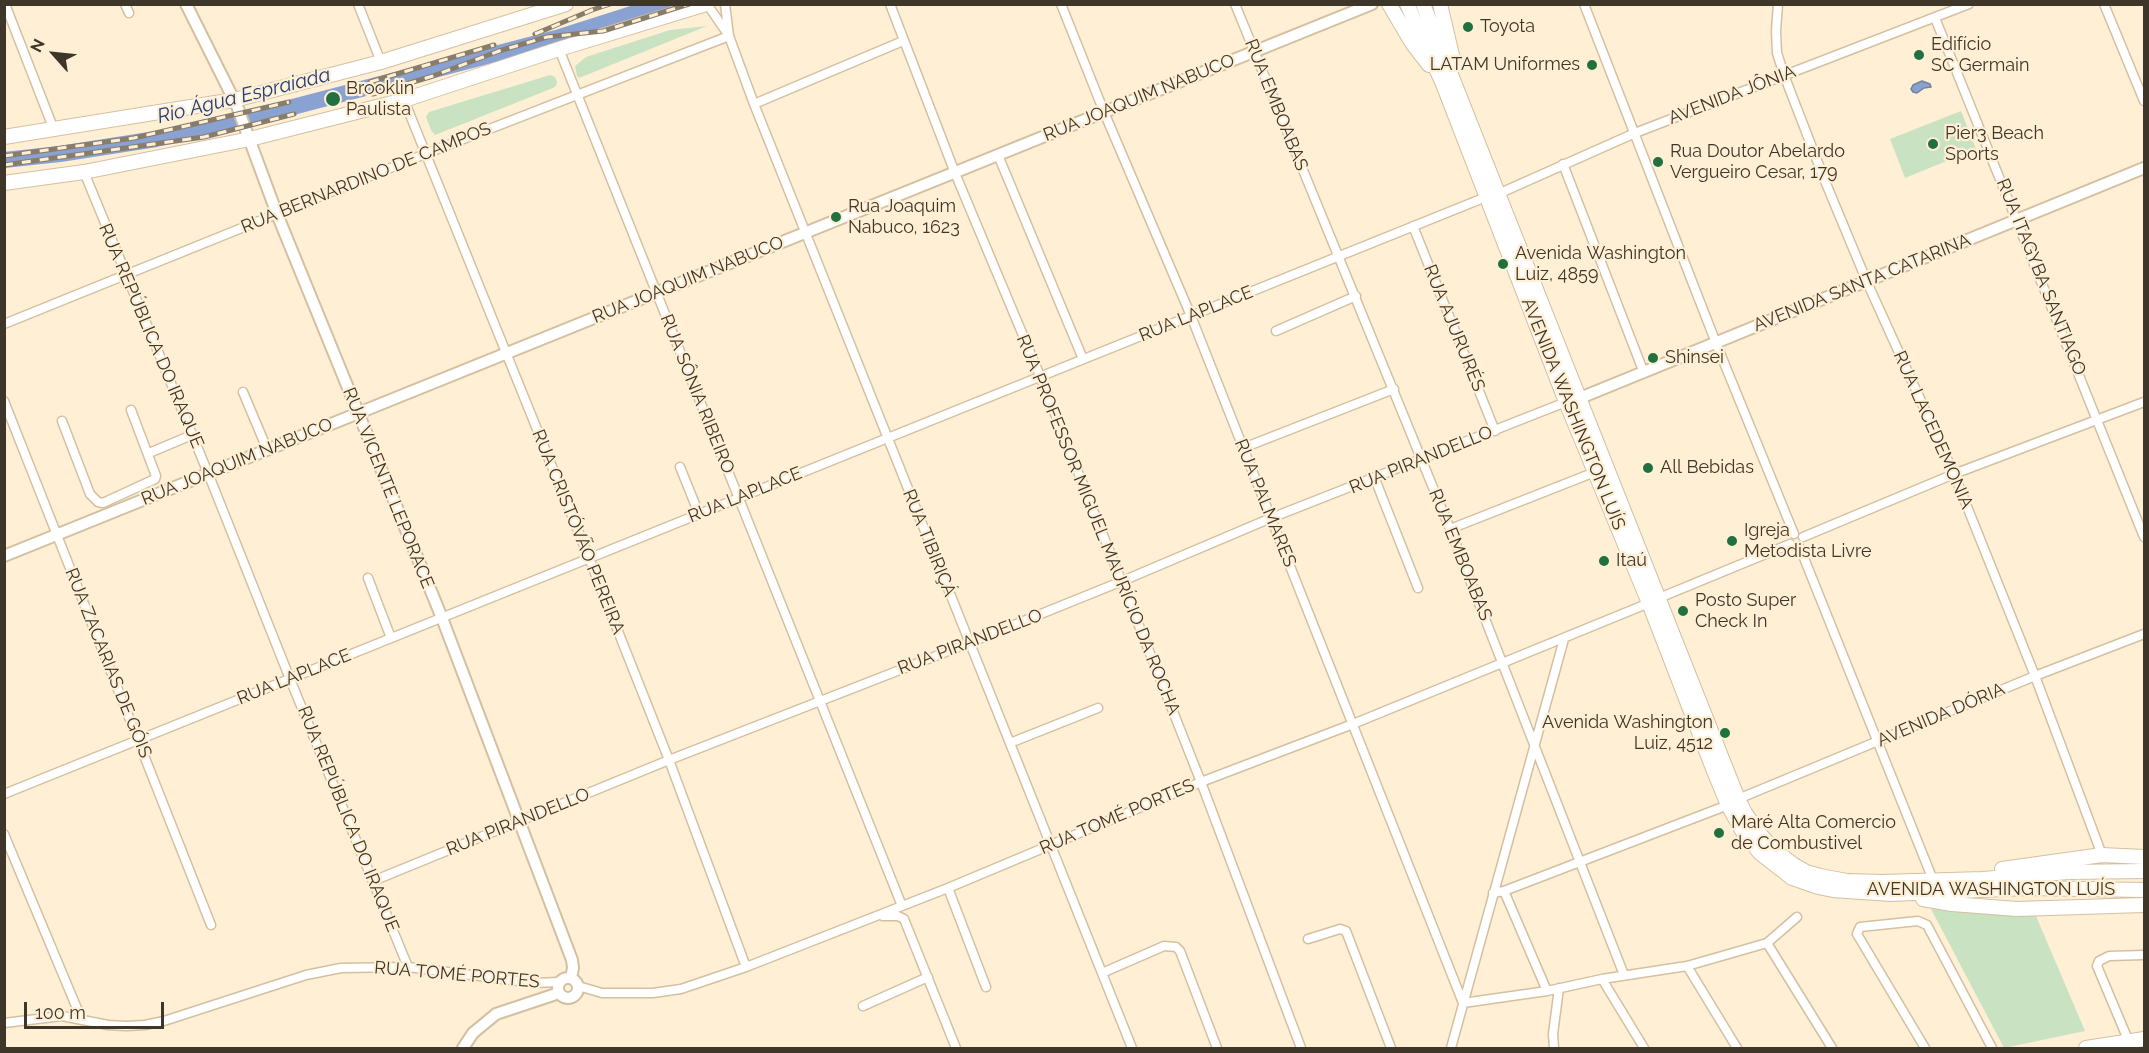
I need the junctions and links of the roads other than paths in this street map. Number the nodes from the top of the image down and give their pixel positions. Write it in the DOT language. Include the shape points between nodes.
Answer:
graph roads {
  1 [pos="5,4"];
  2 [pos="186,4"];
  3 [pos="358,4"];
  4 [pos="566,4"];
  5 [pos="706,4"];
  6 [pos="725,4"];
  7 [pos="890,4"];
  8 [pos="1061,4"];
  9 [pos="1235,4"];
  10 [pos="1372,4"];
  11 [pos="1389,4"];
  12 [pos="1407,4"];
  13 [pos="1423,4"];
  14 [pos="1440,4"];
  15 [pos="1584,4"];
  16 [pos="1778,4"];
  17 [pos="1969,4"];
  18 [pos="2104,4"];
  19 [pos="1935,18"];
  20 [pos="729,36"];
  21 [pos="903,41"];
  22 [pos="560,49"];
  23 [pos="1254,52"];
  24 [pos="381,63"];
  25 [pos="1784,75"];
  26 [pos="1447,81"];
  27 [pos="578,94"];
  28 [pos="404,100"];
  29 [pos="2145,101"];
  30 [pos="236,103"];
  31 [pos="754,104"];
  32 [pos="1104,112"];
  33 [pos="54,130"];
  34 [pos="1635,133"];
  35 [pos="249,136"];
  36 [pos="4,137"];
  37 [pos="425,154"];
  38 [pos="998,155"];
  39 [pos="1563,164"];
  40 [pos="2145,168"];
  41 [pos="84,172"];
  42 [pos="955,172"];
  43 [pos="4,183"];
  44 [pos="1492,195"];
  45 [pos="277,214"];
  46 [pos="2018,219"];
  47 [pos="1413,226"];
  48 [pos="805,233"];
  49 [pos="1339,256"];
  50 [pos="126,276"];
  51 [pos="1868,282"];
  52 [pos="657,293"];
  53 [pos="1356,296"];
  54 [pos="1191,316"];
  55 [pos="4,324"];
  56 [pos="1276,331"];
  57 [pos="1716,343"];
  58 [pos="507,353"];
  59 [pos="1083,359"];
  60 [pos="1644,373"];
  61 [pos="1040,376"];
  62 [pos="1394,389"];
  63 [pos="243,392"];
  64 [pos="1573,400"];
  65 [pos="4,401"];
  66 [pos="2145,402"];
  67 [pos="131,410"];
  68 [pos="358,414"];
  69 [pos="2099,420"];
  70 [pos="62,421"];
  71 [pos="1495,431"];
  72 [pos="192,435"];
  73 [pos="888,438"];
  74 [pos="1243,448"];
  75 [pos="267,449"];
  76 [pos="148,453"];
  77 [pos="1421,460"];
  78 [pos="680,467"];
  79 [pos="1595,472"];
  80 [pos="208,473"];
  81 [pos="1954,474"];
  82 [pos="1375,479"];
  83 [pos="739,498"];
  84 [pos="699,514"];
  85 [pos="1271,518"];
  86 [pos="1450,529"];
  87 [pos="58,535"];
  88 [pos="1799,536"];
  89 [pos="2145,537"];
  90 [pos="1790,544"];
  91 [pos="1800,548"];
  92 [pos="4,556"];
  93 [pos="589,558"];
  94 [pos="368,578"];
  95 [pos="1120,582"];
  96 [pos="1418,588"];
  97 [pos="1654,600"];
  98 [pos="442,618"];
  99 [pos="2145,634"];
  100 [pos="391,638"];
  101 [pos="1564,639"];
  102 [pos="969,643"];
  103 [pos="1503,663"];
  104 [pos="2035,675"];
  105 [pos="290,679"];
  106 [pos="819,700"];
  107 [pos="1098,708"];
  108 [pos="1353,724"];
  109 [pos="138,740"];
  110 [pos="1879,741"];
  111 [pos="1010,743"];
  112 [pos="1535,744"];
  113 [pos="669,760"];
  114 [pos="1201,782"];
  115 [pos="4,794"];
  116 [pos="1733,802"];
  117 [pos="520,822"];
  118 [pos="4,834"];
  119 [pos="1050,845"];
  120 [pos="2102,855"];
  121 [pos="2145,857"];
  122 [pos="1580,862"];
  123 [pos="2145,871"];
  124 [pos="1939,879"];
  125 [pos="373,881"];
  126 [pos="948,888"];
  127 [pos="2145,890"];
  128 [pos="1504,891"];
  129 [pos="1493,893"];
  130 [pos="1891,894"];
  131 [pos="2145,904"];
  132 [pos="902,906"];
  133 [pos="876,916"];
  134 [pos="1797,917"];
  135 [pos="211,925"];
  136 [pos="1308,939"];
  137 [pos="1767,943"];
  138 [pos="2145,955"];
  139 [pos="1687,966"];
  140 [pos="408,967"];
  141 [pos="746,967"];
  142 [pos="1102,973"];
  143 [pos="1624,975"];
  144 [pos="928,977"];
  145 [pos="1602,979"];
  146 [pos="574,982"];
  147 [pos="534,983"];
  148 [pos="986,987"];
  149 [pos="559,988"];
  150 [pos="1559,988"];
  151 [pos="1547,991"];
  152 [pos="537,1001"];
  153 [pos="1463,1003"];
  154 [pos="863,1006"];
  155 [pos="81,1018"];
  156 [pos="4,1023"];
  157 [pos="2145,1039"];
  158 [pos="2129,1042"];
  159 [pos="463,1048"];
  160 [pos="956,1048"];
  161 [pos="1132,1048"];
  162 [pos="1217,1048"];
  163 [pos="1301,1048"];
  164 [pos="1391,1048"];
  165 [pos="1451,1048"];
  166 [pos="1554,1048"];
  167 [pos="1644,1048"];
  168 [pos="1737,1048"];
  169 [pos="1832,1048"];
  170 [pos="1925,1048"];
  171 [pos="1992,1048"];
  172 [pos="2086,1048"];
  1 -- 33 [label="street"];
  2 -- 30 [label="street, RUA VICENTE LEPORACE"];
  3 -- 24 [label="street"];
  4 -- 24 [label="main road"];
  5 -- 20 [label="street, RUA TIBIRIÇÁ"];
  5 -- 22 [label="main road"];
  6 -- 20 [label="street, RUA TIBIRIÇÁ"];
  7 -- 21 [label="street, RUA PROFESSOR MIGUEL MAURÍCIO DA ROCHA"];
  8 -- 32 [label="street, RUA PALMARES"];
  9 -- 23 [label="street, RUA EMBOABAS"];
  10 -- 23 [label="street, RUA JOAQUIM NABUCO"];
  11 -- 26 [label="main road" via="1412,43"];
  12 -- 26 [label="main road, AVENIDA WASHINGTON LUÍS" via="1435,65"];
  13 -- 26 [label="main road, AVENIDA WASHINGTON LUÍS"];
  14 -- 26 [label="main road" via="1452,56"];
  15 -- 34 [label="street"];
  16 -- 25 [label="street, RUA LACEDEMONIA" via="1777,53"];
  17 -- 19 [label="street, AVENIDA JÔNIA"];
  18 -- 29 [label="street"];
  19 -- 25 [label="street, AVENIDA JÔNIA"];
  19 -- 46 [label="street, RUA ITAGYBA SANTIAGO"];
  20 -- 27 [label="street, RUA BERNARDINO DE CAMPOS"];
  20 -- 31 [label="street, RUA TIBIRIÇÁ"];
  21 -- 31 [label="street"];
  21 -- 42 [label="street, RUA PROFESSOR MIGUEL MAURÍCIO DA ROCHA"];
  22 -- 27 [label="street, RUA SÔNIA RIBEIRO"];
  22 -- 28 [label="main road"];
  23 -- 32 [label="street, RUA JOAQUIM NABUCO"];
  23 -- 49 [label="street, RUA EMBOABAS"];
  24 -- 30 [label="main road"];
  25 -- 34 [label="street, AVENIDA JÔNIA"];
  25 -- 51 [label="street, RUA LACEDEMONIA"];
  26 -- 44 [label="main road, AVENIDA WASHINGTON LUÍS"];
  27 -- 37 [label="street, RUA BERNARDINO DE CAMPOS"];
  27 -- 52 [label="street, RUA SÔNIA RIBEIRO"];
  28 -- 35 [label="main road"];
  28 -- 37 [label="street, RUA CRISTÓVÃO PEREIRA"];
  30 -- 33 [label="main road"];
  30 -- 35 [label="street, RUA VICENTE LEPORACE"];
  31 -- 48 [label="street, RUA TIBIRIÇÁ"];
  32 -- 38 [label="street, RUA JOAQUIM NABUCO"];
  32 -- 54 [label="street, RUA PALMARES"];
  33 -- 36 [label="main road"];
  34 -- 39 [label="street, AVENIDA JÔNIA"];
  34 -- 57 [label="street"];
  35 -- 41 [label="main road"];
  35 -- 45 [label="street, RUA VICENTE LEPORACE"];
  37 -- 45 [label="street, RUA BERNARDINO DE CAMPOS"];
  37 -- 58 [label="street, RUA CRISTÓVÃO PEREIRA"];
  38 -- 42 [label="street, RUA JOAQUIM NABUCO"];
  38 -- 59 [label="street"];
  39 -- 44 [label="street, AVENIDA JÔNIA"];
  39 -- 60 [label="street"];
  40 -- 46 [label="street, AVENIDA SANTA CATARINA"];
  41 -- 43 [label="main road"];
  41 -- 50 [label="street, RUA REPÚBLICA DO IRAQUE"];
  42 -- 48 [label="street, RUA JOAQUIM NABUCO"];
  42 -- 61 [label="street, RUA PROFESSOR MIGUEL MAURÍCIO DA ROCHA"];
  44 -- 47 [label="street, RUA LAPLACE"];
  44 -- 64 [label="main road, AVENIDA WASHINGTON LUÍS"];
  45 -- 50 [label="street, RUA BERNARDINO DE CAMPOS"];
  45 -- 68 [label="street, RUA VICENTE LEPORACE"];
  46 -- 51 [label="street, AVENIDA SANTA CATARINA"];
  46 -- 69 [label="street, RUA ITAGYBA SANTIAGO"];
  47 -- 49 [label="street, RUA LAPLACE"];
  47 -- 71 [label="street, RUA AJURURÉS"];
  48 -- 52 [label="street, RUA JOAQUIM NABUCO"];
  48 -- 73 [label="street, RUA TIBIRIÇÁ"];
  49 -- 53 [label="street, RUA EMBOABAS"];
  49 -- 54 [label="street, RUA LAPLACE"];
  50 -- 55 [label="street, RUA BERNARDINO DE CAMPOS"];
  50 -- 72 [label="street, RUA REPÚBLICA DO IRAQUE"];
  51 -- 57 [label="street, AVENIDA SANTA CATARINA"];
  51 -- 81 [label="street, RUA LACEDEMONIA"];
  52 -- 58 [label="street, RUA JOAQUIM NABUCO"];
  52 -- 83 [label="street, RUA SÔNIA RIBEIRO"];
  53 -- 56 [label="street"];
  53 -- 62 [label="street, RUA EMBOABAS"];
  54 -- 59 [label="street, RUA LAPLACE"];
  54 -- 74 [label="street, RUA PALMARES"];
  57 -- 60 [label="street, AVENIDA SANTA CATARINA"];
  57 -- 88 [label="street"];
  58 -- 68 [label="street, RUA JOAQUIM NABUCO"];
  58 -- 93 [label="street, RUA CRISTÓVÃO PEREIRA"];
  59 -- 61 [label="street, RUA LAPLACE"];
  60 -- 64 [label="street, AVENIDA SANTA CATARINA"];
  61 -- 73 [label="street, RUA LAPLACE"];
  61 -- 95 [label="street, RUA PROFESSOR MIGUEL MAURÍCIO DA ROCHA"];
  62 -- 74 [label="street"];
  62 -- 77 [label="street, RUA EMBOABAS"];
  63 -- 75 [label="street"];
  64 -- 71 [label="street, RUA PIRANDELLO"];
  64 -- 79 [label="main road, AVENIDA WASHINGTON LUÍS"];
  64 -- 97 [label="main road, AVENIDA WASHINGTON LUÍS"];
  65 -- 87 [label="street, RUA ZACARIAS DE GÓIS"];
  66 -- 69 [label="street"];
  67 -- 76 [label="street"];
  68 -- 75 [label="street, RUA JOAQUIM NABUCO"];
  68 -- 98 [label="street, RUA VICENTE LEPORACE"];
  69 -- 81 [label="street"];
  69 -- 89 [label="street, RUA ITAGYBA SANTIAGO"];
  70 -- 76 [label="street" via="90,494 98,501 155,479"];
  71 -- 77 [label="street, RUA PIRANDELLO"];
  72 -- 76 [label="street"];
  72 -- 80 [label="street, RUA REPÚBLICA DO IRAQUE"];
  73 -- 83 [label="street, RUA LAPLACE"];
  73 -- 102 [label="street, RUA TIBIRIÇÁ"];
  74 -- 85 [label="street, RUA PALMARES"];
  75 -- 80 [label="street, RUA JOAQUIM NABUCO"];
  77 -- 82 [label="street, RUA PIRANDELLO"];
  77 -- 86 [label="street, RUA EMBOABAS"];
  78 -- 84 [label="street"];
  79 -- 86 [label="street"];
  79 -- 97 [label="main road, AVENIDA WASHINGTON LUÍS"];
  80 -- 87 [label="street, RUA JOAQUIM NABUCO"];
  80 -- 105 [label="street, RUA REPÚBLICA DO IRAQUE"];
  81 -- 88 [label="street"];
  81 -- 104 [label="street, RUA LACEDEMONIA"];
  82 -- 85 [label="street, RUA PIRANDELLO"];
  82 -- 96 [label="street"];
  83 -- 84 [label="street, RUA LAPLACE"];
  83 -- 106 [label="street, RUA SÔNIA RIBEIRO"];
  84 -- 93 [label="street, RUA LAPLACE"];
  85 -- 95 [label="street, RUA PIRANDELLO"];
  85 -- 108 [label="street, RUA PALMARES"];
  86 -- 103 [label="street, RUA EMBOABAS"];
  87 -- 92 [label="street, RUA JOAQUIM NABUCO"];
  87 -- 109 [label="street, RUA ZACARIAS DE GÓIS"];
  88 -- 90 [label="street" via="1791,537"];
  88 -- 91 [label="street" via="1804,544"];
  90 -- 91 [label="street"];
  90 -- 97 [label="street, RUA TOMÉ PORTES"];
  91 -- 110 [label="street"];
  93 -- 98 [label="street, RUA LAPLACE"];
  93 -- 113 [label="street, RUA CRISTÓVÃO PEREIRA"];
  94 -- 100 [label="street"];
  95 -- 102 [label="street, RUA PIRANDELLO"];
  95 -- 114 [label="street, RUA PROFESSOR MIGUEL MAURÍCIO DA ROCHA"];
  97 -- 101 [label="street, RUA TOMÉ PORTES"];
  97 -- 116 [label="main road, AVENIDA WASHINGTON LUÍS"];
  98 -- 100 [label="street, RUA LAPLACE"];
  98 -- 117 [label="street, RUA VICENTE LEPORACE"];
  99 -- 104 [label="street, AVENIDA DÓRIA"];
  100 -- 105 [label="street, RUA LAPLACE"];
  101 -- 103 [label="street, RUA TOMÉ PORTES"];
  101 -- 112 [label="street"];
  102 -- 106 [label="street, RUA PIRANDELLO"];
  102 -- 111 [label="street, RUA TIBIRIÇÁ"];
  103 -- 108 [label="street, RUA TOMÉ PORTES"];
  103 -- 112 [label="street, RUA EMBOABAS"];
  104 -- 110 [label="street, AVENIDA DÓRIA"];
  104 -- 120 [label="street, RUA LACEDEMONIA"];
  105 -- 109 [label="street, RUA LAPLACE"];
  105 -- 125 [label="street, RUA REPÚBLICA DO IRAQUE"];
  106 -- 113 [label="street, RUA PIRANDELLO"];
  106 -- 132 [label="street, RUA SÔNIA RIBEIRO"];
  107 -- 111 [label="street"];
  108 -- 114 [label="street, RUA TOMÉ PORTES"];
  108 -- 153 [label="street, RUA PALMARES"];
  109 -- 115 [label="street, RUA LAPLACE"];
  109 -- 135 [label="street, RUA ZACARIAS DE GÓIS"];
  110 -- 116 [label="street, AVENIDA DÓRIA"];
  110 -- 124 [label="street"];
  111 -- 119 [label="street, RUA TIBIRIÇÁ"];
  112 -- 122 [label="street, RUA EMBOABAS"];
  112 -- 129 [label="street"];
  113 -- 117 [label="street, RUA PIRANDELLO"];
  113 -- 141 [label="street, RUA CRISTÓVÃO PEREIRA"];
  114 -- 119 [label="street, RUA TOMÉ PORTES"];
  114 -- 163 [label="street, RUA PROFESSOR MIGUEL MAURÍCIO DA ROCHA"];
  116 -- 122 [label="street, AVENIDA DÓRIA"];
  116 -- 124 [label="main road, AVENIDA WASHINGTON LUÍS" via="1773,849 1806,872 1847,881"];
  116 -- 130 [label="main road, AVENIDA WASHINGTON LUÍS" via="1743,832 1760,853 1792,878 1833,890"];
  117 -- 125 [label="street, RUA PIRANDELLO"];
  117 -- 146 [label="street, RUA VICENTE LEPORACE" via="572,960"];
  118 -- 155 [label="street"];
  119 -- 126 [label="street, RUA TOMÉ PORTES"];
  119 -- 142 [label="street, RUA TIBIRIÇÁ"];
  120 -- 121 [label="main road"];
  120 -- 124 [label="main road"];
  122 -- 128 [label="street, AVENIDA DÓRIA"];
  122 -- 143 [label="street, RUA EMBOABAS"];
  123 -- 124 [label="main road, AVENIDA WASHINGTON LUÍS"];
  125 -- 140 [label="street, RUA REPÚBLICA DO IRAQUE"];
  126 -- 132 [label="street, RUA TOMÉ PORTES"];
  126 -- 148 [label="street"];
  127 -- 130 [label="main road, AVENIDA WASHINGTON LUÍS" via="2027,888"];
  128 -- 129 [label="street, AVENIDA DÓRIA"];
  128 -- 151 [label="street"];
  129 -- 153 [label="street"];
  130 -- 131 [label="main road" via="2017,909"];
  132 -- 133 [label="street, RUA TOMÉ PORTES"];
  133 -- 141 [label="street, RUA TOMÉ PORTES"];
  133 -- 144 [label="street" via="904,919"];
  134 -- 137 [label="street"];
  136 -- 164 [label="street" via="1340,929 1346,931"];
  137 -- 139 [label="street"];
  137 -- 169 [label="street"];
  138 -- 158 [label="street" via="2109,956 2097,966"];
  139 -- 143 [label="street"];
  139 -- 168 [label="street"];
  140 -- 147 [label="street, RUA TOMÉ PORTES"];
  140 -- 155 [label="street, RUA TOMÉ PORTES" via="341,968 306,975 145,1024 108,1025"];
  141 -- 146 [label="street, RUA TOMÉ PORTES" via="653,993 602,993"];
  142 -- 161 [label="street, RUA TIBIRIÇÁ"];
  142 -- 162 [label="street" via="1164,946 1176,947"];
  143 -- 145 [label="street"];
  144 -- 154 [label="street"];
  144 -- 160 [label="street"];
  145 -- 150 [label="street"];
  145 -- 167 [label="street"];
  146 -- 149 [label="street" via="564,978"];
  146 -- 149 [label="street" via="576,993 571,997 564,997"];
  147 -- 149 [label="street, RUA TOMÉ PORTES"];
  147 -- 152 [label="street" via="542,990"];
  149 -- 152 [label="street"];
  150 -- 151 [label="street"];
  150 -- 166 [label="street"];
  151 -- 153 [label="street"];
  152 -- 159 [label="street" via="496,1014 473,1033"];
  153 -- 165 [label="street"];
  155 -- 156 [label="street, RUA TOMÉ PORTES" via="62,1016"];
  157 -- 158 [label="main road"];
  158 -- 172 [label="main road"];
  170 -- 171 [label="street" via="1857,934 1860,927 1918,921 1930,928"];
}
